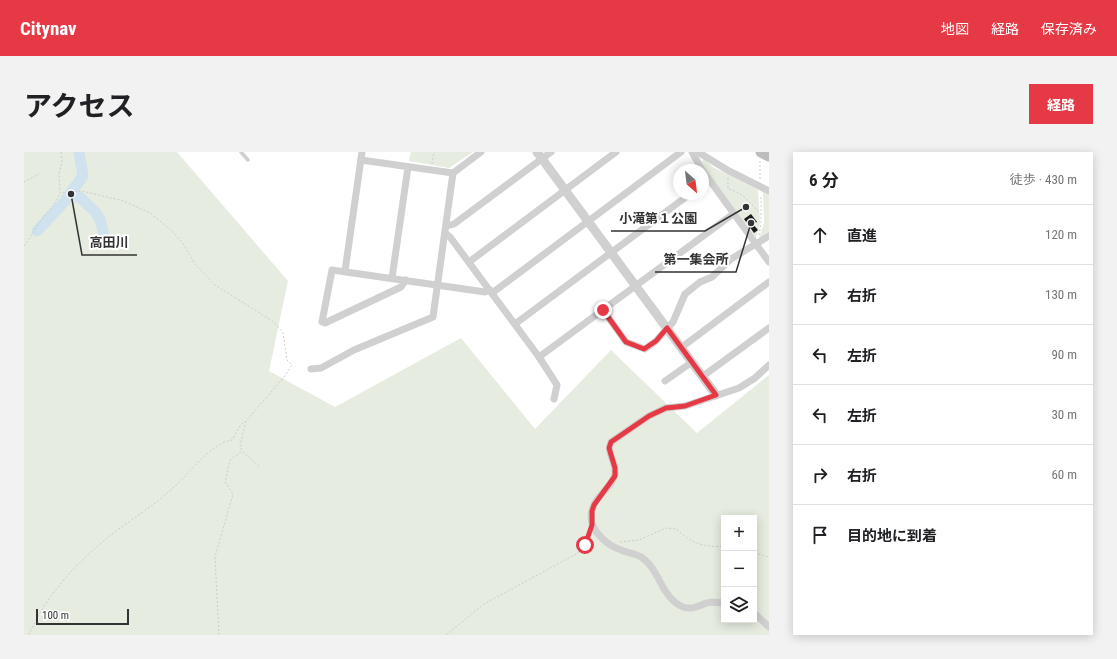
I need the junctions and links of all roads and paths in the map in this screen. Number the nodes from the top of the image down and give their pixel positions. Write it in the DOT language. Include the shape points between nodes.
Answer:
graph roads {
  1 [pos="61,152"];
  2 [pos="241,152"];
  3 [pos="362,152"];
  4 [pos="434,152"];
  5 [pos="481,152"];
  6 [pos="551,152"];
  7 [pos="616,152"];
  8 [pos="681,152"];
  9 [pos="692,152"];
  10 [pos="698,152"];
  11 [pos="539,155"];
  12 [pos="763,156"];
  13 [pos="248,160"];
  14 [pos="361,160"];
  15 [pos="698,164"];
  16 [pos="408,167"];
  17 [pos="431,170"];
  18 [pos="730,172"];
  19 [pos="453,173"];
  20 [pos="39,174"];
  21 [pos="24,182"];
  22 [pos="709,186"];
  23 [pos="760,187"];
  24 [pos="565,190"];
  25 [pos="769,191"];
  26 [pos="60,193"];
  27 [pos="682,200"];
  28 [pos="733,214"];
  29 [pos="761,214"];
  30 [pos="589,221"];
  31 [pos="446,230"];
  32 [pos="769,236"];
  33 [pos="24,246"];
  34 [pos="756,246"];
  35 [pos="612,252"];
  36 [pos="469,262"];
  37 [pos="769,262"];
  38 [pos="345,271"];
  39 [pos="392,278"];
  40 [pos="406,280"];
  41 [pos="769,282"];
  42 [pos="437,284"];
  43 [pos="636,285"];
  44 [pos="491,291"];
  45 [pos="603,310"];
  46 [pos="515,324"];
  47 [pos="667,328"];
  48 [pos="769,328"];
  49 [pos="682,347"];
  50 [pos="539,357"];
  51 [pos="692,362"];
  52 [pos="769,365"];
  53 [pos="311,369"];
  54 [pos="703,376"];
  55 [pos="665,381"];
  56 [pos="716,395"];
  57 [pos="554,399"];
  58 [pos="246,421"];
  59 [pos="242,451"];
  60 [pos="259,466"];
  61 [pos="592,525"];
  62 [pos="611,544"];
  63 [pos="721,546"];
  64 [pos="757,554"];
  65 [pos="769,557"];
  66 [pos="721,603"];
  67 [pos="757,616"];
  68 [pos="769,627"];
  69 [pos="29,635"];
  70 [pos="219,635"];
  71 [pos="446,635"];
  1 -- 26 [label="path"];
  2 -- 13 [label="lane"];
  3 -- 14 [label="street"];
  4 -- 17 [label="path"];
  5 -- 19 [label="street"];
  6 -- 11 [label="street"];
  7 -- 24 [label="street"];
  8 -- 30 [label="street"];
  9 -- 15 [label="street"];
  10 -- 18 [label="street"];
  11 -- 24 [label="street"];
  11 -- 31 [label="street"];
  12 -- 23 [label="path"];
  14 -- 16 [label="street"];
  14 -- 38 [label="street"];
  16 -- 17 [label="street"];
  16 -- 39 [label="street"];
  17 -- 19 [label="street"];
  18 -- 23 [label="street"];
  18 -- 29 [label="path" via="728,189 744,195 748,203"];
  19 -- 31 [label="street"];
  20 -- 21 [label="path"];
  22 -- 28 [label="street"];
  23 -- 25 [label="street"];
  23 -- 29 [label="path"];
  24 -- 30 [label="street"];
  24 -- 36 [label="street"];
  26 -- 33 [label="path" via="55,204"];
  26 -- 58 [label="path" via="78,192 124,201 150,213 172,231 195,264 215,285 274,322 283,333 287,360 292,365 290,370"];
  27 -- 35 [label="street"];
  28 -- 34 [label="street"];
  28 -- 43 [label="street"];
  29 -- 34 [label="path"];
  30 -- 35 [label="street"];
  30 -- 44 [label="street"];
  31 -- 36 [label="street"];
  31 -- 42 [label="street"];
  32 -- 34 [label="street"];
  34 -- 37 [label="street"];
  34 -- 47 [label="street" via="731,259 712,277 700,282 685,294 673,322"];
  35 -- 43 [label="street"];
  35 -- 46 [label="street"];
  36 -- 44 [label="street"];
  38 -- 39 [label="street"];
  38 -- 40 [label="street" via="332,270 322,322 325,323 401,287"];
  39 -- 40 [label="street"];
  40 -- 42 [label="street"];
  41 -- 49 [label="street"];
  42 -- 44 [label="street"];
  42 -- 53 [label="street" via="433,317 354,350 321,368"];
  43 -- 45 [label="street"];
  43 -- 47 [label="street"];
  44 -- 46 [label="street"];
  45 -- 47 [label="street" via="626,342 644,349 656,341"];
  45 -- 50 [label="street"];
  46 -- 50 [label="street"];
  47 -- 49 [label="street"];
  48 -- 54 [label="street"];
  49 -- 51 [label="street"];
  50 -- 57 [label="street" via="557,385"];
  51 -- 54 [label="street"];
  51 -- 55 [label="street"];
  52 -- 56 [label="street" via="739,388"];
  54 -- 56 [label="street"];
  56 -- 61 [label="street" via="685,406 666,408 649,416 611,442 609,448 615,476 594,505"];
  58 -- 59 [label="path" via="240,446"];
  58 -- 69 [label="path" via="232,440 223,441 214,448 174,488 86,557 62,582 38,616"];
  59 -- 60 [label="path"];
  59 -- 70 [label="path" via="230,460 225,482 233,494 215,557"];
  61 -- 62 [label="street" via="596,533"];
  61 -- 71 [label="path" via="585,545 578,553 484,604"];
  62 -- 63 [label="path" via="639,540 666,528 677,529 686,539 708,546"];
  62 -- 66 [label="street" via="618,550 639,556 650,564 665,590 683,607 696,609 711,602"];
  64 -- 65 [label="path"];
  67 -- 68 [label="street"];
}
